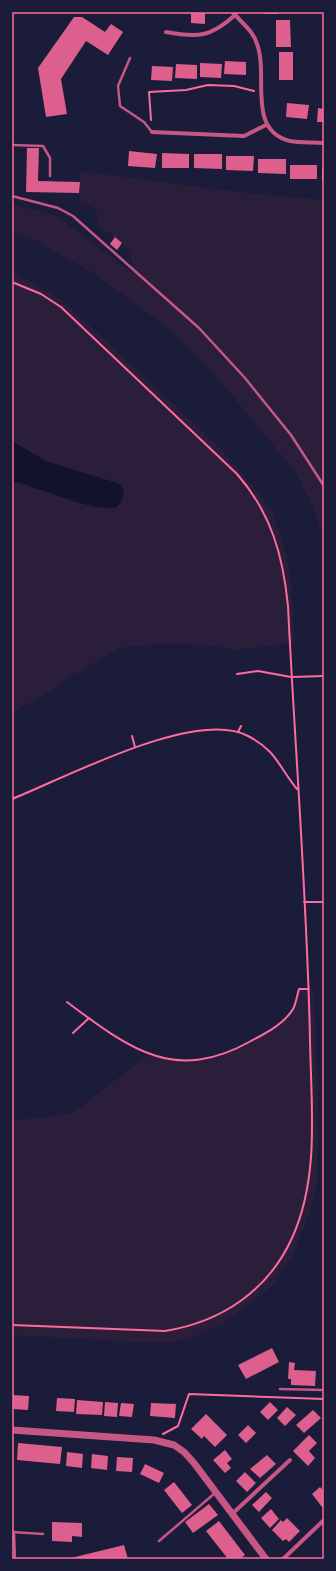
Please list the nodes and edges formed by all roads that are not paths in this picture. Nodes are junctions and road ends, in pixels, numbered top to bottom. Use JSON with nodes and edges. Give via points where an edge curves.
{"nodes":[{"id":1,"x":234,"y":13,"type":"edge"},
{"id":2,"x":166,"y":32,"type":"dead end"},
{"id":3,"x":130,"y":58,"type":"dead end"},
{"id":4,"x":266,"y":125,"type":"junction"},
{"id":5,"x":152,"y":132,"type":"joint"},
{"id":6,"x":324,"y":143,"type":"edge"},
{"id":7,"x":12,"y":145,"type":"edge"},
{"id":8,"x":50,"y":176,"type":"dead end"},
{"id":9,"x":12,"y":196,"type":"edge"},
{"id":10,"x":324,"y":486,"type":"edge"},
{"id":11,"x":280,"y":1389,"type":"dead end"},
{"id":12,"x":324,"y":1390,"type":"edge"},
{"id":13,"x":12,"y":1430,"type":"edge"},
{"id":14,"x":290,"y":1460,"type":"dead end"},
{"id":15,"x":216,"y":1492,"type":"junction"},
{"id":16,"x":232,"y":1514,"type":"junction"},
{"id":17,"x":324,"y":1520,"type":"edge"},
{"id":18,"x":13,"y":1532,"type":"edge"},
{"id":19,"x":43,"y":1534,"type":"dead end"},
{"id":20,"x":159,"y":1541,"type":"dead end"},
{"id":21,"x":15,"y":1559,"type":"edge"},
{"id":22,"x":266,"y":1559,"type":"edge"},
{"id":23,"x":283,"y":1559,"type":"edge"}],
"edges":[{"from":1,"to":2,"type":"street","via":[[223,26],[207,34],[190,37]]},
{"from":1,"to":4,"type":"street","via":[[250,29],[258,44]]},
{"from":3,"to":5,"type":"lane","via":[[118,86],[120,106],[144,122]]},
{"from":4,"to":5,"type":"street","via":[[244,136]]},
{"from":4,"to":6,"type":"street","via":[[290,141]]},
{"from":7,"to":8,"type":"lane","via":[[43,146],[50,158]]},
{"from":9,"to":10,"type":"lane","via":[[58,208],[74,216],[199,328],[245,378],[291,435]]},
{"from":11,"to":12,"type":"lane"},
{"from":13,"to":15,"type":"street","via":[[154,1440],[174,1445],[184,1452]]},
{"from":14,"to":16,"type":"street"},
{"from":15,"to":16,"type":"street"},
{"from":15,"to":20,"type":"lane"},
{"from":16,"to":22,"type":"street"},
{"from":17,"to":23,"type":"street"},
{"from":18,"to":19,"type":"lane"},
{"from":18,"to":21,"type":"lane"}]}
